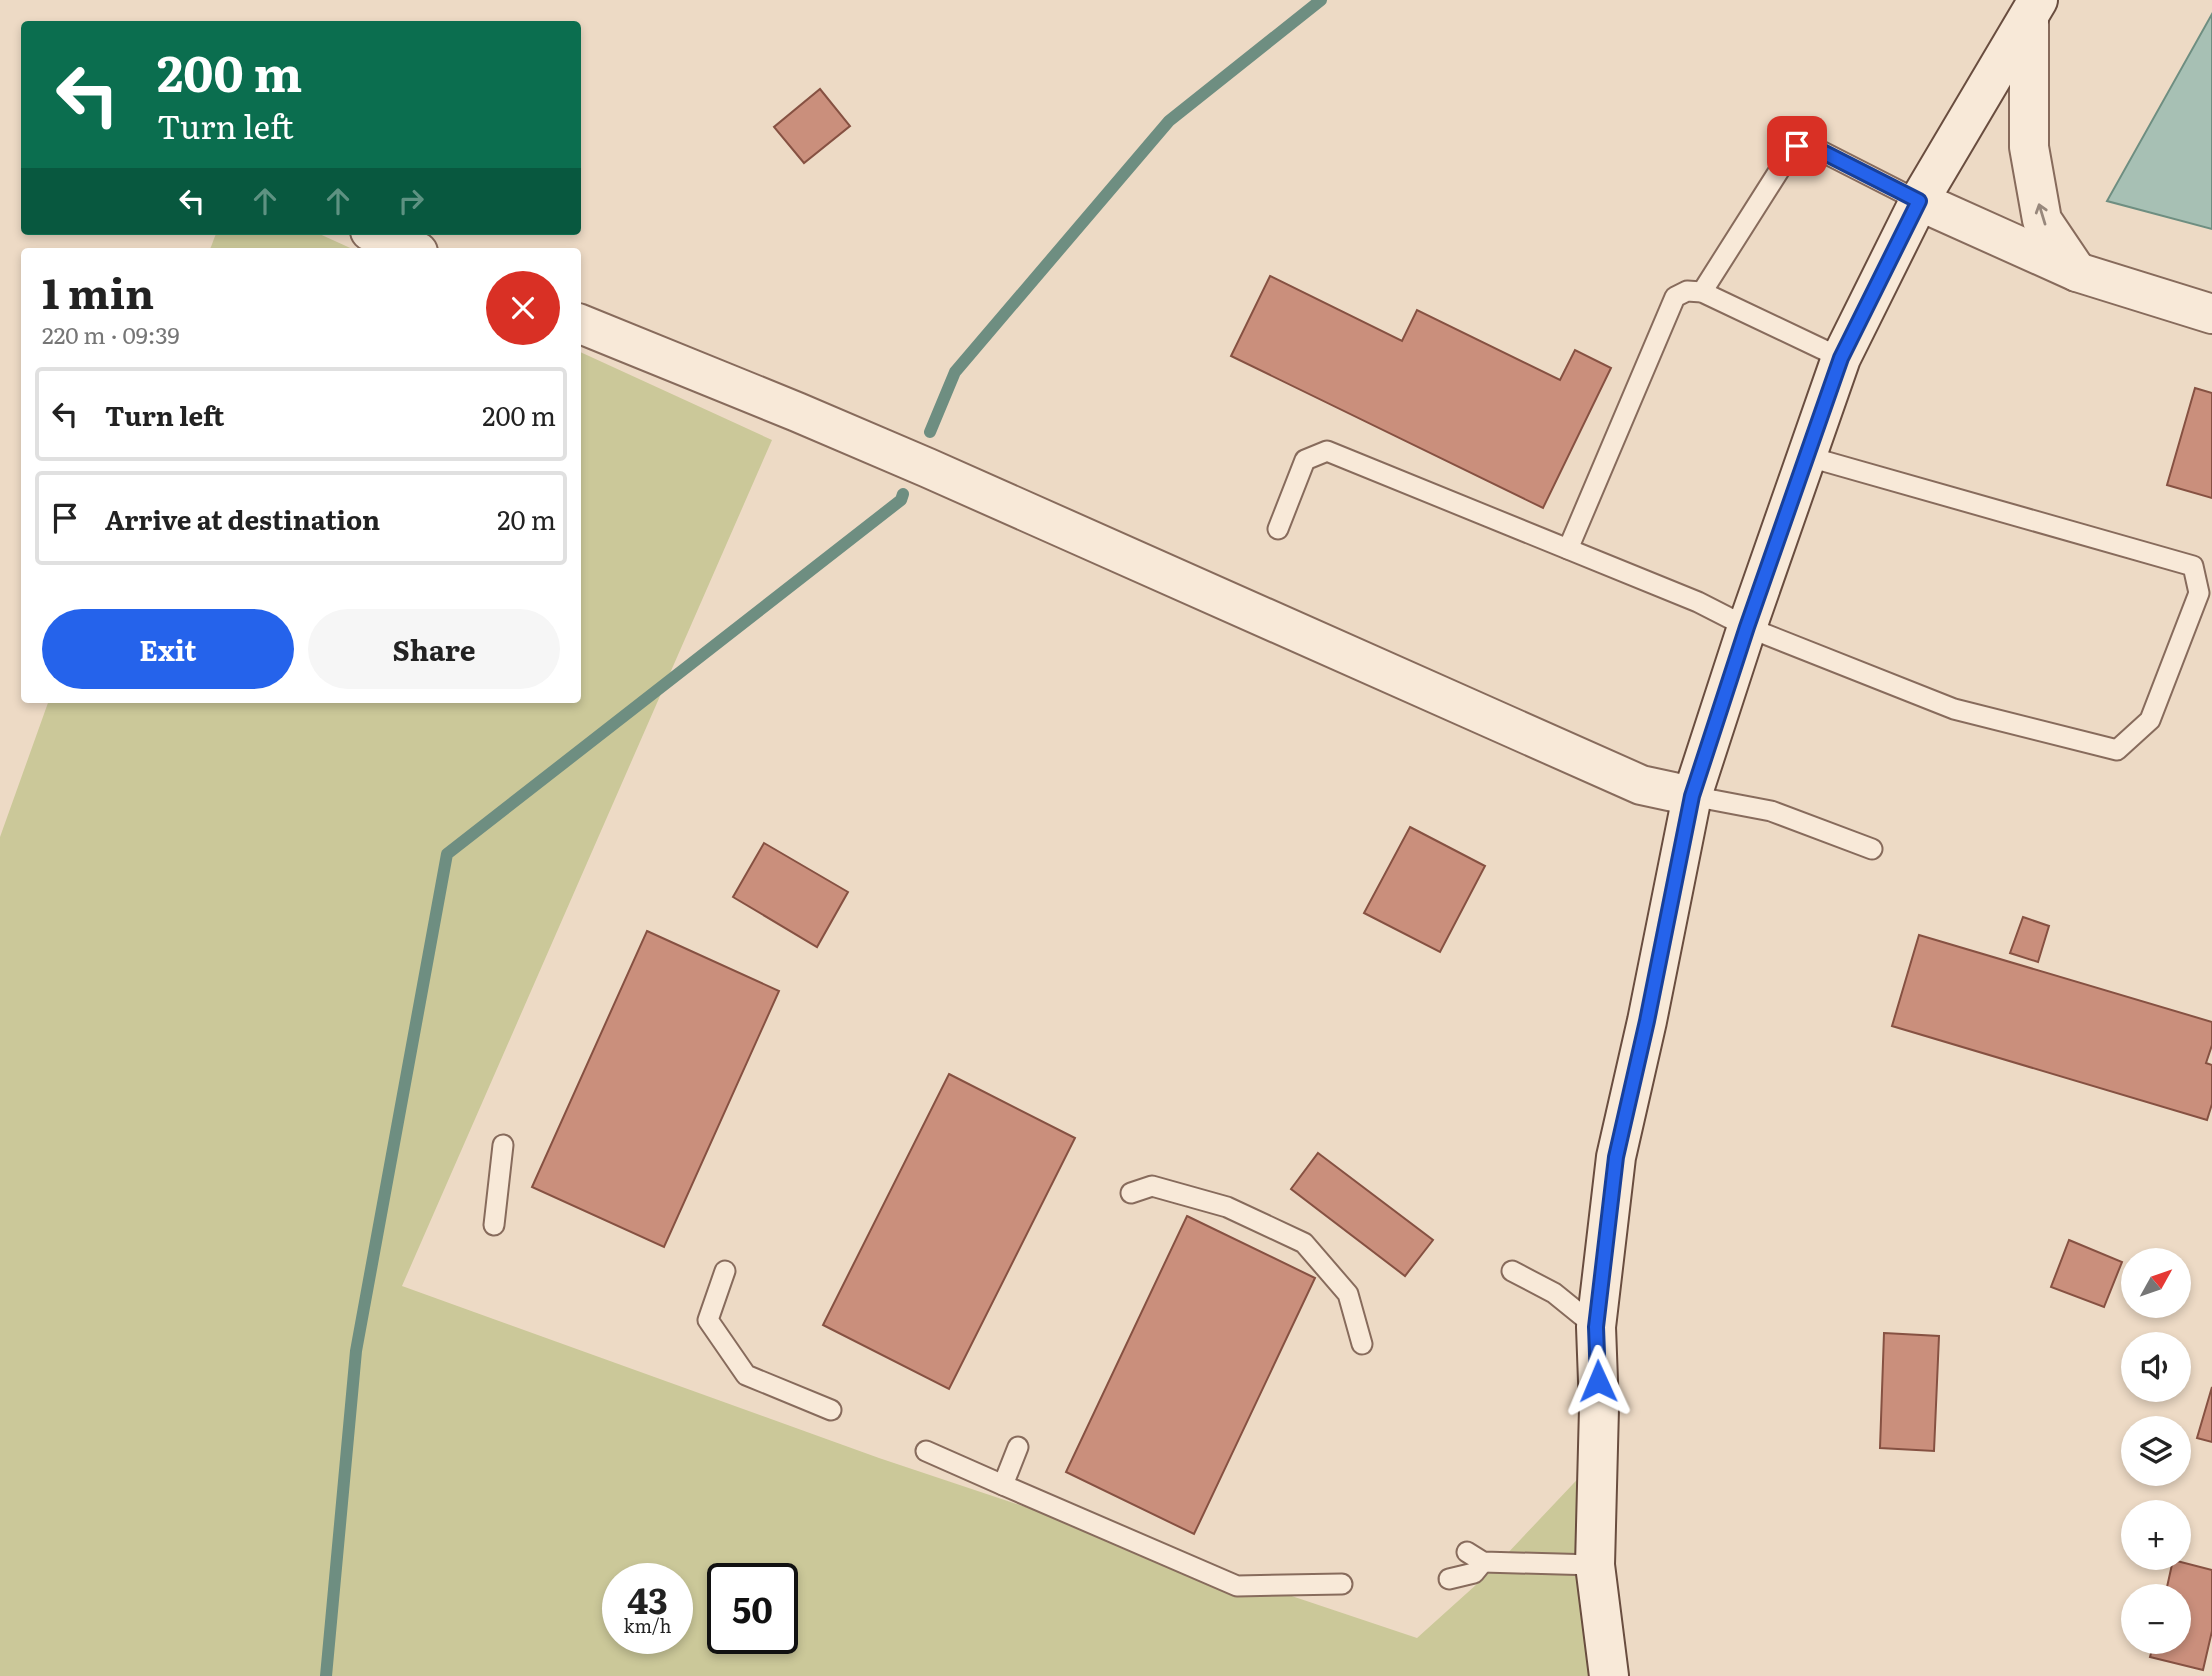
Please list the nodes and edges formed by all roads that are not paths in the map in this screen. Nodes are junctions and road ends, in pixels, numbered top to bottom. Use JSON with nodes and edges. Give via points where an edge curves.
{"nodes":[{"id":1,"x":2033,"y":9,"type":"edge"},
{"id":2,"x":1919,"y":201,"type":"junction"},
{"id":3,"x":379,"y":235,"type":"edge"},
{"id":4,"x":409,"y":248,"type":"edge"},
{"id":5,"x":2077,"y":272,"type":"junction"},
{"id":6,"x":1702,"y":292,"type":"junction"},
{"id":7,"x":2212,"y":314,"type":"edge"},
{"id":8,"x":581,"y":324,"type":"edge"},
{"id":9,"x":1841,"y":358,"type":"junction"},
{"id":10,"x":1806,"y":456,"type":"junction"},
{"id":11,"x":1278,"y":530,"type":"dead end"},
{"id":12,"x":1568,"y":549,"type":"junction"},
{"id":13,"x":2203,"y":567,"type":"edge"},
{"id":14,"x":1747,"y":627,"type":"junction"},
{"id":15,"x":1692,"y":796,"type":"junction"},
{"id":16,"x":1872,"y":849,"type":"dead end"},
{"id":17,"x":503,"y":1145,"type":"dead end"},
{"id":18,"x":1131,"y":1194,"type":"dead end"},
{"id":19,"x":494,"y":1225,"type":"dead end"},
{"id":20,"x":725,"y":1271,"type":"dead end"},
{"id":21,"x":1512,"y":1271,"type":"dead end"},
{"id":22,"x":1596,"y":1327,"type":"junction"},
{"id":23,"x":1362,"y":1344,"type":"dead end"},
{"id":24,"x":831,"y":1410,"type":"dead end"},
{"id":25,"x":1018,"y":1447,"type":"dead end"},
{"id":26,"x":926,"y":1451,"type":"dead end"},
{"id":27,"x":1003,"y":1485,"type":"junction"},
{"id":28,"x":1595,"y":1565,"type":"junction"},
{"id":29,"x":1449,"y":1579,"type":"dead end"},
{"id":30,"x":1342,"y":1584,"type":"dead end"},
{"id":31,"x":1609,"y":1676,"type":"edge"}],
"edges":[{"from":1,"to":2,"type":"street"},
{"from":5,"to":1,"type":"street","one_way":true,"via":[[2042,220],[2031,160]]},
{"from":2,"to":5,"type":"street"},
{"from":2,"to":6,"type":"lane","via":[[1811,146],[1797,146]]},
{"from":2,"to":9,"type":"street"},
{"from":3,"to":4,"type":"street"},
{"from":5,"to":7,"type":"street"},
{"from":6,"to":9,"type":"lane"},
{"from":6,"to":12,"type":"lane","via":[[1686,291],[1675,297]]},
{"from":8,"to":15,"type":"street","via":[[928,468],[1641,785]]},
{"from":9,"to":10,"type":"street"},
{"from":10,"to":13,"type":"lane"},
{"from":10,"to":14,"type":"street"},
{"from":11,"to":12,"type":"lane","via":[[1305,460],[1326,450]]},
{"from":12,"to":14,"type":"lane"},
{"from":13,"to":14,"type":"lane","via":[[2199,593],[2150,720],[2118,750],[1954,709]]},
{"from":14,"to":15,"type":"street"},
{"from":15,"to":16,"type":"lane","via":[[1772,811]]},
{"from":15,"to":22,"type":"street","via":[[1616,1157]]},
{"from":17,"to":19,"type":"lane"},
{"from":18,"to":23,"type":"lane","via":[[1152,1186],[1227,1207],[1304,1243],[1348,1294]]},
{"from":20,"to":24,"type":"lane","via":[[708,1320],[746,1375]]},
{"from":21,"to":22,"type":"lane","via":[[1554,1293]]},
{"from":22,"to":28,"type":"street"},
{"from":25,"to":27,"type":"lane"},
{"from":26,"to":27,"type":"lane"},
{"from":27,"to":30,"type":"lane","via":[[1237,1586]]},
{"from":28,"to":29,"type":"lane","via":[[1475,1557],[1474,1573]]},
{"from":28,"to":31,"type":"street"}]}
